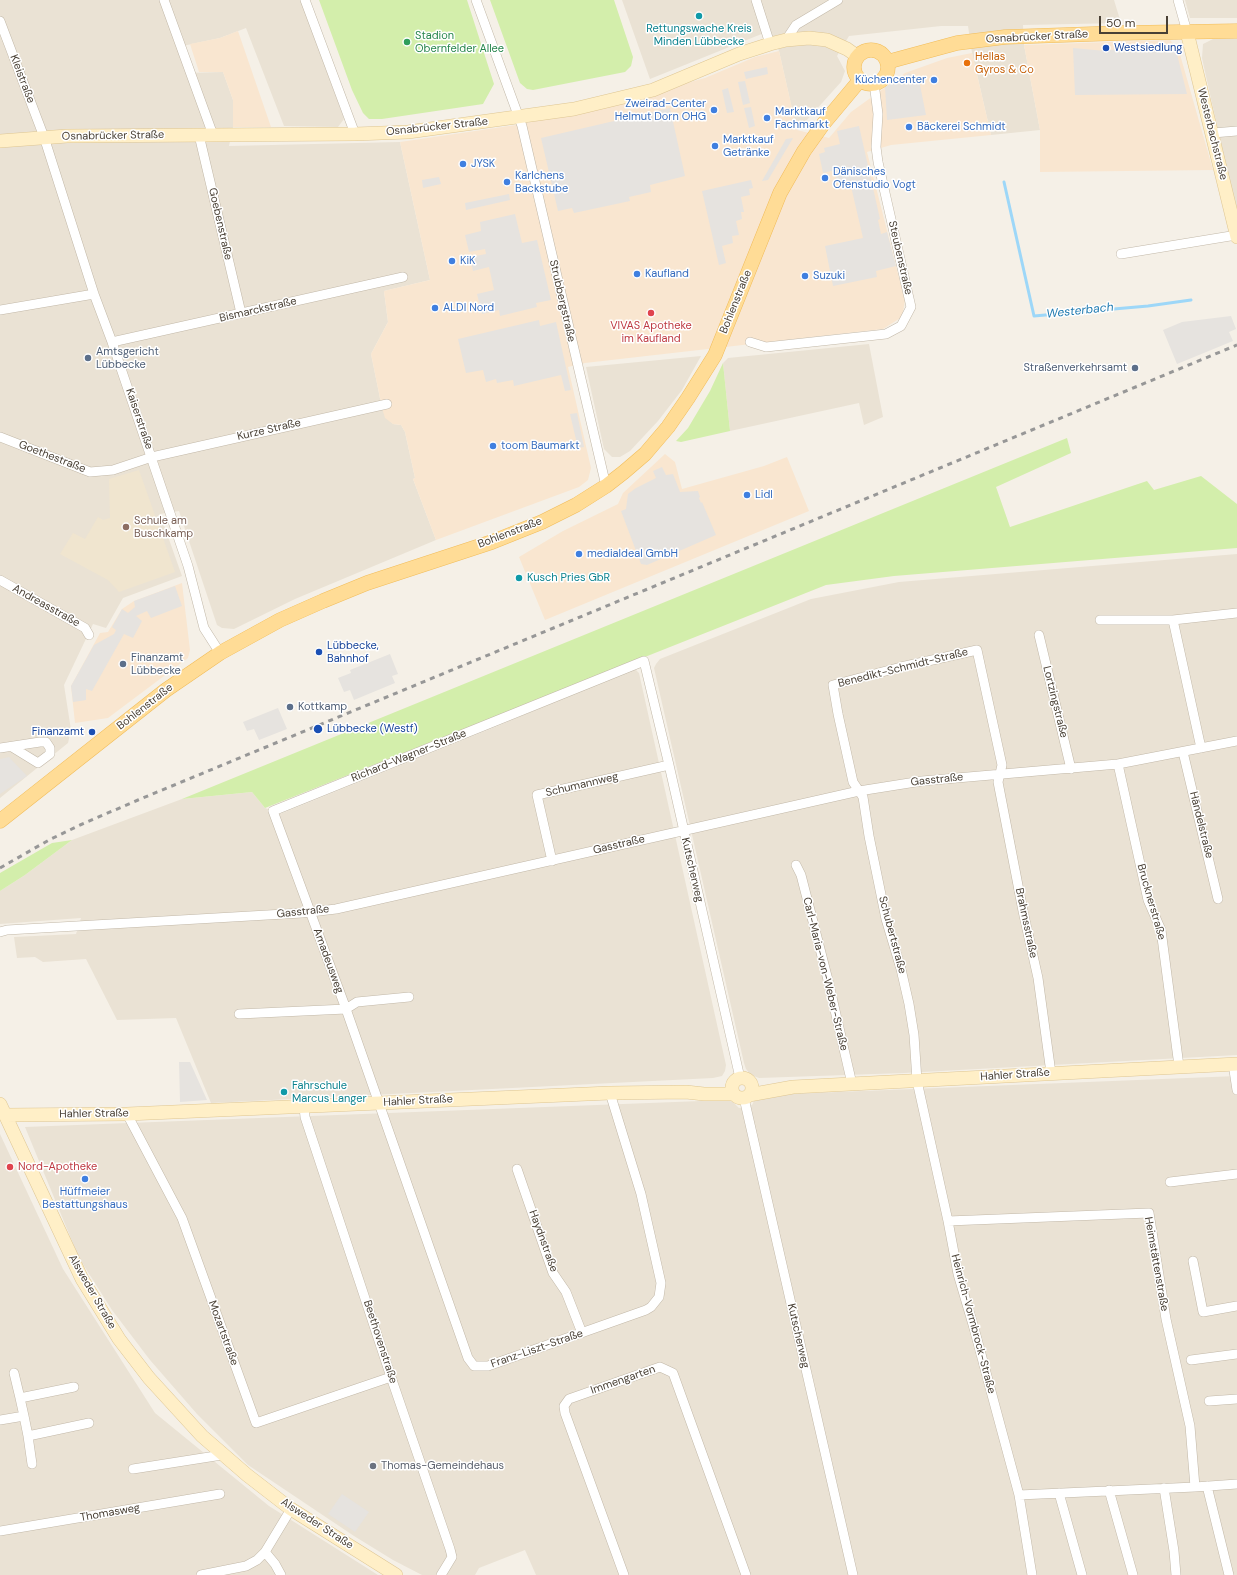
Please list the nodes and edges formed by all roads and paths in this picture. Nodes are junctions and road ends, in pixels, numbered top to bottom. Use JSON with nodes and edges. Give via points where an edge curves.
{"nodes":[{"id":1,"x":164,"y":0,"type":"edge"},
{"id":2,"x":305,"y":0,"type":"edge"},
{"id":3,"x":476,"y":0,"type":"edge"},
{"id":4,"x":756,"y":0,"type":"edge"},
{"id":5,"x":838,"y":0,"type":"edge"},
{"id":6,"x":1178,"y":0,"type":"edge"},
{"id":7,"x":0,"y":21,"type":"edge"},
{"id":8,"x":1187,"y":32,"type":"junction"},
{"id":9,"x":1237,"y":32,"type":"edge"},
{"id":10,"x":786,"y":40,"type":"junction"},
{"id":11,"x":770,"y":44,"type":"junction"},
{"id":12,"x":857,"y":56,"type":"junction"},
{"id":13,"x":887,"y":62,"type":"junction"},
{"id":14,"x":860,"y":80,"type":"junction"},
{"id":15,"x":874,"y":83,"type":"junction"},
{"id":16,"x":519,"y":117,"type":"junction"},
{"id":17,"x":1237,"y":131,"type":"edge"},
{"id":18,"x":1213,"y":133,"type":"junction"},
{"id":19,"x":355,"y":134,"type":"junction"},
{"id":20,"x":200,"y":135,"type":"junction"},
{"id":21,"x":213,"y":135,"type":"junction"},
{"id":22,"x":44,"y":138,"type":"junction"},
{"id":23,"x":0,"y":142,"type":"edge"},
{"id":24,"x":1237,"y":236,"type":"edge"},
{"id":25,"x":1121,"y":254,"type":"dead end"},
{"id":26,"x":403,"y":277,"type":"dead end"},
{"id":27,"x":94,"y":294,"type":"junction"},
{"id":28,"x":0,"y":310,"type":"edge"},
{"id":29,"x":241,"y":313,"type":"junction"},
{"id":30,"x":112,"y":342,"type":"junction"},
{"id":31,"x":750,"y":342,"type":"dead end"},
{"id":32,"x":386,"y":404,"type":"dead end"},
{"id":33,"x":0,"y":437,"type":"edge"},
{"id":34,"x":152,"y":457,"type":"junction"},
{"id":35,"x":606,"y":486,"type":"junction"},
{"id":36,"x":0,"y":580,"type":"edge"},
{"id":37,"x":1237,"y":614,"type":"edge"},
{"id":38,"x":1100,"y":620,"type":"dead end"},
{"id":39,"x":1173,"y":620,"type":"junction"},
{"id":40,"x":89,"y":635,"type":"dead end"},
{"id":41,"x":1039,"y":635,"type":"dead end"},
{"id":42,"x":220,"y":653,"type":"junction"},
{"id":43,"x":644,"y":661,"type":"joint"},
{"id":44,"x":1237,"y":741,"type":"edge"},
{"id":45,"x":12,"y":747,"type":"dead end"},
{"id":46,"x":0,"y":748,"type":"edge"},
{"id":47,"x":1201,"y":748,"type":"junction"},
{"id":48,"x":1183,"y":752,"type":"junction"},
{"id":49,"x":1118,"y":764,"type":"junction"},
{"id":50,"x":670,"y":765,"type":"junction"},
{"id":51,"x":1072,"y":769,"type":"junction"},
{"id":52,"x":999,"y":775,"type":"junction"},
{"id":53,"x":859,"y":791,"type":"junction"},
{"id":54,"x":0,"y":821,"type":"edge"},
{"id":55,"x":683,"y":830,"type":"junction"},
{"id":56,"x":552,"y":861,"type":"junction"},
{"id":57,"x":796,"y":865,"type":"dead end"},
{"id":58,"x":1218,"y":899,"type":"dead end"},
{"id":59,"x":310,"y":912,"type":"junction"},
{"id":60,"x":0,"y":932,"type":"edge"},
{"id":61,"x":409,"y":996,"type":"dead end"},
{"id":62,"x":346,"y":1009,"type":"junction"},
{"id":63,"x":239,"y":1014,"type":"dead end"},
{"id":64,"x":1235,"y":1064,"type":"edge"},
{"id":65,"x":1179,"y":1066,"type":"junction"},
{"id":66,"x":1051,"y":1072,"type":"junction"},
{"id":67,"x":917,"y":1081,"type":"junction"},
{"id":68,"x":852,"y":1084,"type":"junction"},
{"id":69,"x":742,"y":1089,"type":"junction"},
{"id":70,"x":1237,"y":1090,"type":"edge"},
{"id":71,"x":610,"y":1093,"type":"junction"},
{"id":72,"x":378,"y":1103,"type":"junction"},
{"id":73,"x":304,"y":1107,"type":"junction"},
{"id":74,"x":2,"y":1112,"type":"edge"},
{"id":75,"x":127,"y":1114,"type":"junction"},
{"id":76,"x":517,"y":1169,"type":"dead end"},
{"id":77,"x":1237,"y":1174,"type":"edge"},
{"id":78,"x":1170,"y":1182,"type":"dead end"},
{"id":79,"x":948,"y":1221,"type":"junction"},
{"id":80,"x":1193,"y":1261,"type":"dead end"},
{"id":81,"x":1237,"y":1306,"type":"edge"},
{"id":82,"x":582,"y":1333,"type":"junction"},
{"id":83,"x":1237,"y":1354,"type":"edge"},
{"id":84,"x":1191,"y":1360,"type":"dead end"},
{"id":85,"x":14,"y":1373,"type":"dead end"},
{"id":86,"x":391,"y":1377,"type":"junction"},
{"id":87,"x":74,"y":1387,"type":"dead end"},
{"id":88,"x":20,"y":1398,"type":"junction"},
{"id":89,"x":1237,"y":1399,"type":"edge"},
{"id":90,"x":1209,"y":1401,"type":"dead end"},
{"id":91,"x":24,"y":1416,"type":"junction"},
{"id":92,"x":0,"y":1420,"type":"edge"},
{"id":93,"x":89,"y":1423,"type":"dead end"},
{"id":94,"x":28,"y":1436,"type":"junction"},
{"id":95,"x":222,"y":1454,"type":"junction"},
{"id":96,"x":32,"y":1464,"type":"dead end"},
{"id":97,"x":133,"y":1469,"type":"dead end"},
{"id":98,"x":1237,"y":1484,"type":"edge"},
{"id":99,"x":1207,"y":1486,"type":"junction"},
{"id":100,"x":1195,"y":1487,"type":"junction"},
{"id":101,"x":1164,"y":1488,"type":"junction"},
{"id":102,"x":1109,"y":1490,"type":"junction"},
{"id":103,"x":1059,"y":1493,"type":"junction"},
{"id":104,"x":220,"y":1494,"type":"dead end"},
{"id":105,"x":1019,"y":1495,"type":"junction"},
{"id":106,"x":292,"y":1509,"type":"junction"},
{"id":107,"x":0,"y":1531,"type":"edge"},
{"id":108,"x":264,"y":1552,"type":"junction"},
{"id":109,"x":202,"y":1575,"type":"edge"},
{"id":110,"x":281,"y":1575,"type":"edge"},
{"id":111,"x":396,"y":1575,"type":"edge"},
{"id":112,"x":441,"y":1575,"type":"edge"},
{"id":113,"x":624,"y":1575,"type":"edge"},
{"id":114,"x":746,"y":1575,"type":"edge"},
{"id":115,"x":853,"y":1575,"type":"edge"},
{"id":116,"x":1032,"y":1575,"type":"edge"},
{"id":117,"x":1082,"y":1575,"type":"edge"},
{"id":118,"x":1133,"y":1575,"type":"edge"},
{"id":119,"x":1176,"y":1575,"type":"edge"},
{"id":120,"x":1229,"y":1575,"type":"edge"}],
"edges":[{"from":1,"to":21,"type":"street"},
{"from":2,"to":19,"type":"street"},
{"from":3,"to":16,"type":"street","name":"Strubbergstraße"},
{"from":4,"to":11,"type":"street"},
{"from":5,"to":10,"type":"street","via":[[796,25]]},
{"from":6,"to":8,"type":"street"},
{"from":7,"to":22,"type":"street","name":"Kleistraße"},
{"from":8,"to":9,"type":"main road","name":"Osnabrücker Straße"},
{"from":8,"to":13,"type":"main road","name":"Osnabrücker Straße","via":[[1075,34],[978,40],[957,43]]},
{"from":8,"to":18,"type":"street","name":"Westerbachstraße"},
{"from":10,"to":11,"type":"street","name":"Osnabrücker Straße"},
{"from":10,"to":12,"type":"street","name":"Osnabrücker Straße","via":[[827,40]]},
{"from":11,"to":16,"type":"street","name":"Osnabrücker Straße","via":[[739,54],[653,90],[574,109]]},
{"from":12,"to":13,"type":"main road","via":[[866,50],[876,50]]},
{"from":12,"to":14,"type":"main road","via":[[854,71]]},
{"from":13,"to":15,"type":"main road","via":[[885,76]]},
{"from":14,"to":15,"type":"main road","via":[[864,83]]},
{"from":14,"to":35,"type":"main road","name":"Bohlenstraße","via":[[824,123],[780,193],[715,355],[668,427],[645,454]]},
{"from":15,"to":31,"type":"street","name":"Steubenstraße","via":[[878,114],[878,162],[911,307],[901,326],[886,334],[766,347]]},
{"from":16,"to":19,"type":"street","name":"Osnabrücker Straße","via":[[408,132]]},
{"from":16,"to":35,"type":"street","name":"Strubbergstraße"},
{"from":17,"to":18,"type":"street"},
{"from":18,"to":24,"type":"street","name":"Westerbachstraße"},
{"from":19,"to":21,"type":"street","name":"Osnabrücker Straße"},
{"from":20,"to":21,"type":"street","name":"Osnabrücker Straße"},
{"from":20,"to":22,"type":"street","name":"Osnabrücker Straße"},
{"from":20,"to":29,"type":"street","name":"Goebenstraße"},
{"from":22,"to":23,"type":"street","name":"Osnabrücker Straße"},
{"from":22,"to":27,"type":"street","name":"Kaiserstraße"},
{"from":24,"to":25,"type":"street","name":"Westerbachstraße"},
{"from":26,"to":29,"type":"street","name":"Bismarckstraße"},
{"from":27,"to":28,"type":"street"},
{"from":27,"to":30,"type":"street","name":"Kaiserstraße"},
{"from":29,"to":30,"type":"street","name":"Bismarckstraße"},
{"from":30,"to":34,"type":"street","name":"Kaiserstraße"},
{"from":32,"to":34,"type":"street","name":"Kurze Straße"},
{"from":33,"to":34,"type":"street","name":"Goethestraße","via":[[90,472],[113,470]]},
{"from":34,"to":42,"type":"street","name":"Kaiserstraße","via":[[188,566],[204,628]]},
{"from":35,"to":42,"type":"main road","name":"Bohlenstraße","via":[[542,522],[492,542],[323,600]]},
{"from":36,"to":40,"type":"street","name":"Andreasstraße","via":[[85,628]]},
{"from":37,"to":39,"type":"street"},
{"from":38,"to":39,"type":"street"},
{"from":39,"to":47,"type":"street"},
{"from":41,"to":51,"type":"street","name":"Lortzingstraße"},
{"from":42,"to":54,"type":"main road","name":"Bohlenstraße","via":[[166,690]]},
{"from":43,"to":50,"type":"street","name":"Kutscherweg"},
{"from":43,"to":59,"type":"street","name":"Richard-Wagner-Straße","via":[[273,811]]},
{"from":44,"to":47,"type":"street","name":"Gasstraße"},
{"from":45,"to":46,"type":"street"},
{"from":47,"to":48,"type":"street","name":"Gasstraße"},
{"from":48,"to":49,"type":"street","name":"Gasstraße"},
{"from":48,"to":58,"type":"street","name":"Händelstraße"},
{"from":49,"to":51,"type":"street","name":"Gasstraße"},
{"from":49,"to":65,"type":"street","name":"Brucknerstraße","via":[[1148,900],[1161,930]]},
{"from":50,"to":55,"type":"street","name":"Kutscherweg"},
{"from":50,"to":56,"type":"street","name":"Schumannweg","via":[[537,795]]},
{"from":51,"to":52,"type":"street","name":"Gasstraße"},
{"from":52,"to":53,"type":"street","name":"Gasstraße","via":[[922,781]]},
{"from":52,"to":53,"type":"street","name":"Benedikt-Schmidt-Straße","via":[[1002,765],[977,650],[833,684],[853,782]]},
{"from":52,"to":66,"type":"street","name":"Brahmsstraße","via":[[998,782],[1038,978]]},
{"from":53,"to":55,"type":"street","name":"Gasstraße"},
{"from":53,"to":67,"type":"street","name":"Schubertstraße","via":[[863,797],[886,919],[909,1004]]},
{"from":55,"to":56,"type":"street","name":"Gasstraße"},
{"from":55,"to":69,"type":"street","name":"Kutscherweg"},
{"from":56,"to":59,"type":"street","name":"Gasstraße","via":[[368,902]]},
{"from":57,"to":68,"type":"street","name":"Carl-Maria-von-Weber-Straße","via":[[801,875]]},
{"from":59,"to":60,"type":"street","name":"Gasstraße"},
{"from":59,"to":62,"type":"street","name":"Amadeusweg"},
{"from":61,"to":62,"type":"street","name":"Amadeusweg","via":[[356,1002]]},
{"from":62,"to":63,"type":"street"},
{"from":62,"to":72,"type":"street","name":"Amadeusweg"},
{"from":64,"to":65,"type":"street","name":"Hahler Straße"},
{"from":64,"to":70,"type":"street"},
{"from":65,"to":66,"type":"street","name":"Hahler Straße"},
{"from":66,"to":67,"type":"street","name":"Hahler Straße"},
{"from":67,"to":68,"type":"street","name":"Hahler Straße"},
{"from":67,"to":79,"type":"street","name":"Heinrich-Vormbrock-Straße"},
{"from":68,"to":69,"type":"street","name":"Hahler Straße"},
{"from":69,"to":71,"type":"street","name":"Hahler Straße","via":[[704,1094]]},
{"from":69,"to":115,"type":"street","name":"Kutscherweg"},
{"from":71,"to":72,"type":"street","name":"Hahler Straße"},
{"from":71,"to":82,"type":"street","name":"Franz-Liszt-Straße","via":[[640,1194],[661,1291],[656,1302],[646,1310]]},
{"from":72,"to":73,"type":"street","name":"Hahler Straße"},
{"from":72,"to":82,"type":"street","name":"Franz-Liszt-Straße","via":[[468,1358],[474,1366],[488,1366]]},
{"from":73,"to":75,"type":"street","name":"Hahler Straße"},
{"from":73,"to":86,"type":"street","name":"Beethovenstraße","via":[[305,1117]]},
{"from":74,"to":75,"type":"street","name":"Hahler Straße"},
{"from":74,"to":95,"type":"street","name":"Alsweder Straße","via":[[71,1258],[100,1310],[149,1378]]},
{"from":75,"to":86,"type":"street","name":"Mozartstraße","via":[[182,1218],[256,1423]]},
{"from":76,"to":82,"type":"street","name":"Haydnstraße","via":[[553,1272],[566,1292]]},
{"from":77,"to":78,"type":"street"},
{"from":79,"to":100,"type":"street","name":"Heimstättenstraße","via":[[1149,1213],[1166,1319],[1190,1426]]},
{"from":79,"to":105,"type":"street","name":"Heinrich-Vormbrock-Straße","via":[[958,1274]]},
{"from":80,"to":81,"type":"street","via":[[1203,1312]]},
{"from":83,"to":84,"type":"street"},
{"from":85,"to":88,"type":"street"},
{"from":86,"to":112,"type":"street","name":"Beethovenstraße","via":[[450,1549],[452,1557]]},
{"from":87,"to":88,"type":"street"},
{"from":88,"to":91,"type":"street"},
{"from":89,"to":90,"type":"street"},
{"from":91,"to":92,"type":"street"},
{"from":91,"to":94,"type":"street"},
{"from":93,"to":94,"type":"street"},
{"from":94,"to":96,"type":"street"},
{"from":95,"to":97,"type":"street"},
{"from":95,"to":106,"type":"street","name":"Alsweder Straße"},
{"from":98,"to":99,"type":"street"},
{"from":99,"to":100,"type":"street"},
{"from":99,"to":120,"type":"street"},
{"from":100,"to":101,"type":"street"},
{"from":101,"to":102,"type":"street"},
{"from":101,"to":119,"type":"street"},
{"from":102,"to":103,"type":"street"},
{"from":102,"to":118,"type":"street"},
{"from":103,"to":105,"type":"street"},
{"from":103,"to":117,"type":"street"},
{"from":104,"to":107,"type":"street","name":"Thomasweg"},
{"from":105,"to":116,"type":"street","name":"Heinrich-Vormbrock-Straße"},
{"from":106,"to":108,"type":"street"},
{"from":106,"to":111,"type":"street","name":"Alsweder Straße"},
{"from":108,"to":109,"type":"street","via":[[257,1560],[246,1566]]},
{"from":108,"to":110,"type":"street"},
{"from":113,"to":114,"type":"street","name":"Immengarten","via":[[564,1406],[569,1399],[660,1367],[673,1373]]}]}
